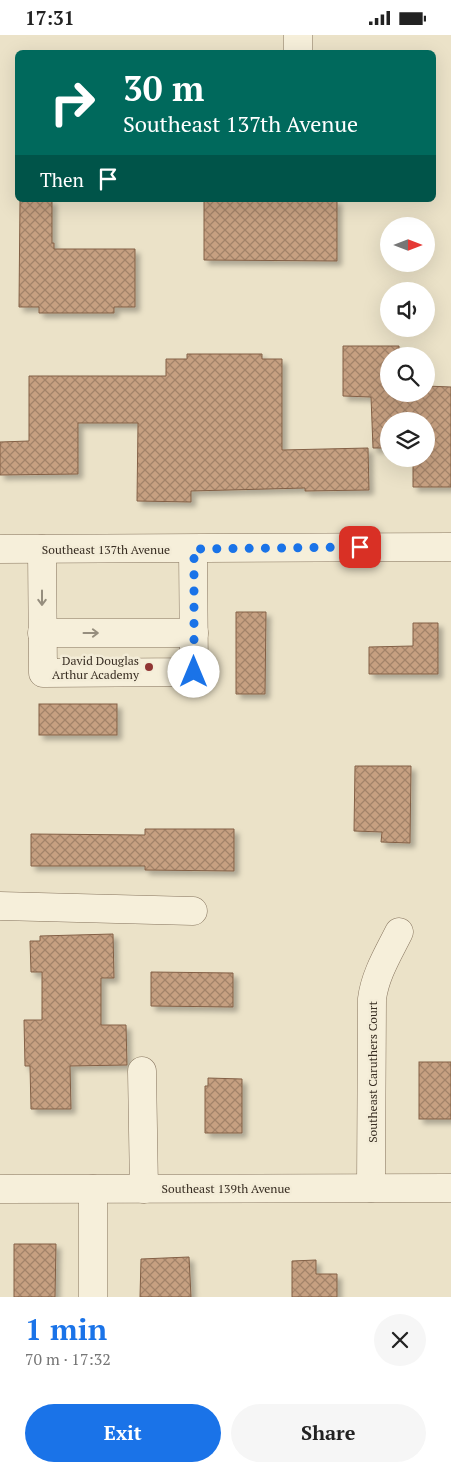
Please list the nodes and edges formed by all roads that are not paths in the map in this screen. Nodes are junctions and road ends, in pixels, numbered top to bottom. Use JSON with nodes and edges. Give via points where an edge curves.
{"nodes":[{"id":1,"x":298,"y":35,"type":"edge"},
{"id":2,"x":298,"y":50,"type":"edge"},
{"id":3,"x":451,"y":547,"type":"edge"},
{"id":4,"x":0,"y":549,"type":"edge"},
{"id":5,"x":42,"y":549,"type":"junction"},
{"id":6,"x":194,"y":549,"type":"junction"},
{"id":7,"x":42,"y":633,"type":"junction"},
{"id":8,"x":194,"y":633,"type":"junction"},
{"id":9,"x":0,"y":905,"type":"edge"},
{"id":10,"x":194,"y":911,"type":"dead end"},
{"id":11,"x":399,"y":932,"type":"dead end"},
{"id":12,"x":142,"y":1071,"type":"dead end"},
{"id":13,"x":371,"y":1188,"type":"junction"},
{"id":14,"x":451,"y":1188,"type":"edge"},
{"id":15,"x":0,"y":1189,"type":"edge"},
{"id":16,"x":93,"y":1189,"type":"junction"},
{"id":17,"x":144,"y":1189,"type":"junction"},
{"id":18,"x":92,"y":1297,"type":"edge"}],
"edges":[{"from":1,"to":2,"type":"street"},
{"from":3,"to":6,"type":"street","name":"Southeast 137th Avenue"},
{"from":4,"to":5,"type":"street","name":"Southeast 137th Avenue"},
{"from":5,"to":6,"type":"street","name":"Southeast 137th Avenue"},
{"from":5,"to":7,"type":"street","one_way":true},
{"from":6,"to":8,"type":"street"},
{"from":7,"to":8,"type":"street","one_way":true},
{"from":7,"to":8,"type":"street","via":[[43,673],[194,672]]},
{"from":9,"to":10,"type":"street"},
{"from":11,"to":13,"type":"street","name":"Southeast Caruthers Court","via":[[378,974],[372,999]]},
{"from":12,"to":17,"type":"street"},
{"from":13,"to":14,"type":"street","name":"Southeast 139th Avenue"},
{"from":13,"to":17,"type":"street","name":"Southeast 139th Avenue"},
{"from":15,"to":16,"type":"street","name":"Southeast 139th Avenue"},
{"from":16,"to":17,"type":"street","name":"Southeast 139th Avenue"},
{"from":16,"to":18,"type":"street"}]}
